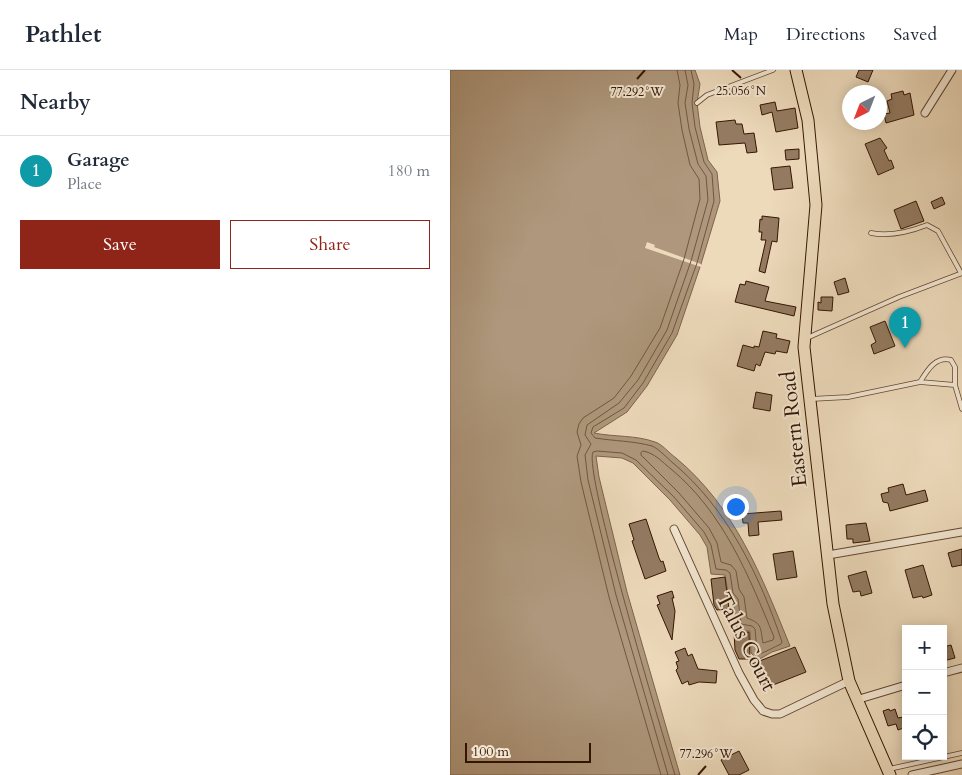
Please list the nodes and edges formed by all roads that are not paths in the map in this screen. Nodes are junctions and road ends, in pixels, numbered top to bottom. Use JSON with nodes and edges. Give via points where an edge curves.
{"nodes":[{"id":1,"x":773,"y":70,"type":"edge"},
{"id":2,"x":796,"y":70,"type":"edge"},
{"id":3,"x":952,"y":70,"type":"edge"},
{"id":4,"x":697,"y":103,"type":"dead end"},
{"id":5,"x":925,"y":113,"type":"dead end"},
{"id":6,"x":871,"y":234,"type":"dead end"},
{"id":7,"x":961,"y":273,"type":"edge"},
{"id":8,"x":805,"y":339,"type":"junction"},
{"id":9,"x":920,"y":382,"type":"junction"},
{"id":10,"x":955,"y":385,"type":"junction"},
{"id":11,"x":810,"y":399,"type":"junction"},
{"id":12,"x":962,"y":409,"type":"edge"},
{"id":13,"x":674,"y":529,"type":"dead end"},
{"id":14,"x":962,"y":532,"type":"edge"},
{"id":15,"x":828,"y":555,"type":"junction"},
{"id":16,"x":962,"y":668,"type":"edge"},
{"id":17,"x":947,"y":672,"type":"edge"},
{"id":18,"x":849,"y":681,"type":"junction"},
{"id":19,"x":902,"y":686,"type":"edge"},
{"id":20,"x":856,"y":700,"type":"junction"},
{"id":21,"x":962,"y":753,"type":"edge"},
{"id":22,"x":962,"y":764,"type":"edge"},
{"id":23,"x":888,"y":772,"type":"edge"},
{"id":24,"x":912,"y":775,"type":"edge"}],
"edges":[{"from":1,"to":4,"type":"lane","via":[[707,95]]},
{"from":2,"to":8,"type":"highway","name":"Eastern Road","via":[[808,120],[816,205]]},
{"from":3,"to":5,"type":"street"},
{"from":6,"to":7,"type":"lane","via":[[884,236],[926,225],[938,231]]},
{"from":7,"to":8,"type":"lane"},
{"from":8,"to":11,"type":"highway","name":"Eastern Road"},
{"from":9,"to":10,"type":"lane"},
{"from":9,"to":10,"type":"lane","via":[[935,362],[947,359],[955,367]]},
{"from":9,"to":11,"type":"lane","via":[[848,397]]},
{"from":10,"to":12,"type":"lane"},
{"from":11,"to":15,"type":"highway","name":"Eastern Road"},
{"from":13,"to":18,"type":"street","name":"Talus Court","via":[[728,651],[754,700],[763,710],[780,714]]},
{"from":14,"to":15,"type":"street"},
{"from":15,"to":18,"type":"highway","name":"Eastern Road","via":[[833,604]]},
{"from":16,"to":17,"type":"street"},
{"from":18,"to":20,"type":"highway","name":"Eastern Road"},
{"from":19,"to":20,"type":"street"},
{"from":20,"to":23,"type":"highway","name":"Eastern Road"},
{"from":21,"to":23,"type":"lane"},
{"from":22,"to":24,"type":"street"}]}
